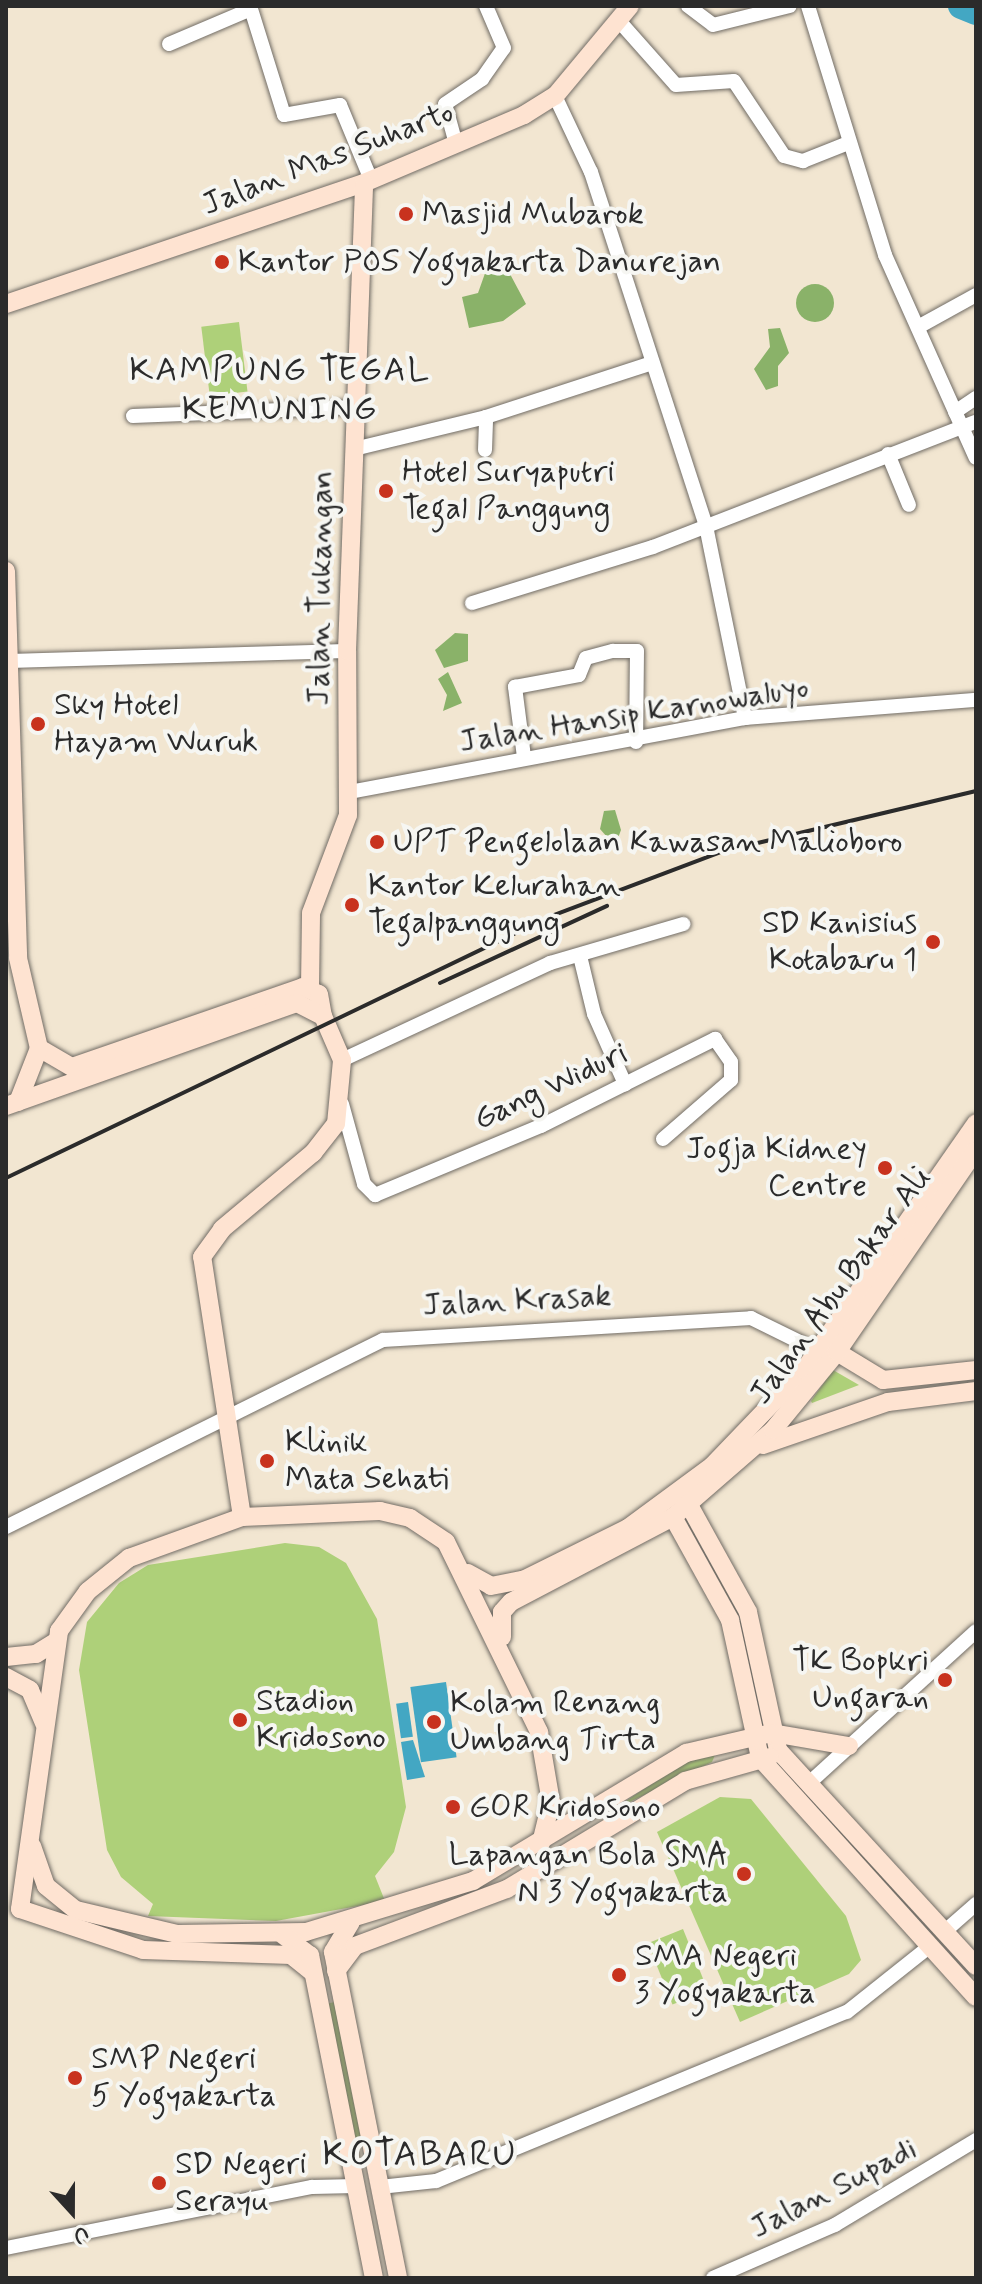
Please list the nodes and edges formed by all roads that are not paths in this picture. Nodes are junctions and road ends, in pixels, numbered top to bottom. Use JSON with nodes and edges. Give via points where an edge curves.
{"nodes":[{"id":1,"x":486,"y":6,"type":"edge"},
{"id":2,"x":688,"y":6,"type":"edge"},
{"id":3,"x":790,"y":6,"type":"edge"},
{"id":4,"x":808,"y":6,"type":"edge"},
{"id":5,"x":250,"y":8,"type":"edge"},
{"id":6,"x":625,"y":14,"type":"edge"},
{"id":7,"x":169,"y":44,"type":"dead end"},
{"id":8,"x":555,"y":96,"type":"junction"},
{"id":9,"x":456,"y":144,"type":"junction"},
{"id":10,"x":846,"y":144,"type":"junction"},
{"id":11,"x":368,"y":182,"type":"junction"},
{"id":12,"x":976,"y":295,"type":"edge"},
{"id":13,"x":6,"y":304,"type":"edge"},
{"id":14,"x":918,"y":327,"type":"junction"},
{"id":15,"x":652,"y":363,"type":"junction"},
{"id":16,"x":976,"y":398,"type":"edge"},
{"id":17,"x":356,"y":407,"type":"junction"},
{"id":18,"x":955,"y":412,"type":"junction"},
{"id":19,"x":133,"y":416,"type":"dead end"},
{"id":20,"x":486,"y":417,"type":"junction"},
{"id":21,"x":969,"y":425,"type":"edge"},
{"id":22,"x":354,"y":449,"type":"junction"},
{"id":23,"x":485,"y":450,"type":"dead end"},
{"id":24,"x":888,"y":454,"type":"junction"},
{"id":25,"x":976,"y":458,"type":"edge"},
{"id":26,"x":909,"y":505,"type":"dead end"},
{"id":27,"x":706,"y":526,"type":"junction"},
{"id":28,"x":6,"y":571,"type":"edge"},
{"id":29,"x":472,"y":603,"type":"dead end"},
{"id":30,"x":347,"y":651,"type":"junction"},
{"id":31,"x":8,"y":661,"type":"junction"},
{"id":32,"x":976,"y":700,"type":"edge"},
{"id":33,"x":7,"y":706,"type":"edge"},
{"id":34,"x":745,"y":718,"type":"junction"},
{"id":35,"x":636,"y":742,"type":"junction"},
{"id":36,"x":524,"y":757,"type":"junction"},
{"id":37,"x":349,"y":792,"type":"junction"},
{"id":38,"x":9,"y":846,"type":"edge"},
{"id":39,"x":683,"y":924,"type":"dead end"},
{"id":40,"x":580,"y":956,"type":"junction"},
{"id":41,"x":310,"y":987,"type":"junction"},
{"id":42,"x":323,"y":1016,"type":"junction"},
{"id":43,"x":39,"y":1048,"type":"junction"},
{"id":44,"x":342,"y":1060,"type":"junction"},
{"id":45,"x":80,"y":1072,"type":"junction"},
{"id":46,"x":625,"y":1084,"type":"junction"},
{"id":47,"x":12,"y":1104,"type":"edge"},
{"id":48,"x":342,"y":1104,"type":"junction"},
{"id":49,"x":976,"y":1123,"type":"edge"},
{"id":50,"x":663,"y":1139,"type":"dead end"},
{"id":51,"x":976,"y":1150,"type":"edge"},
{"id":52,"x":828,"y":1352,"type":"junction"},
{"id":53,"x":976,"y":1370,"type":"edge"},
{"id":54,"x":976,"y":1391,"type":"edge"},
{"id":55,"x":229,"y":1416,"type":"junction"},
{"id":56,"x":753,"y":1450,"type":"junction"},
{"id":57,"x":689,"y":1505,"type":"junction"},
{"id":58,"x":242,"y":1517,"type":"junction"},
{"id":59,"x":673,"y":1517,"type":"junction"},
{"id":60,"x":6,"y":1527,"type":"edge"},
{"id":61,"x":463,"y":1568,"type":"junction"},
{"id":62,"x":748,"y":1612,"type":"junction"},
{"id":63,"x":730,"y":1620,"type":"junction"},
{"id":64,"x":976,"y":1631,"type":"edge"},
{"id":65,"x":55,"y":1642,"type":"junction"},
{"id":66,"x":505,"y":1652,"type":"junction"},
{"id":67,"x":6,"y":1657,"type":"edge"},
{"id":68,"x":6,"y":1677,"type":"edge"},
{"id":69,"x":45,"y":1726,"type":"junction"},
{"id":70,"x":772,"y":1733,"type":"junction"},
{"id":71,"x":751,"y":1735,"type":"junction"},
{"id":72,"x":849,"y":1746,"type":"junction"},
{"id":73,"x":782,"y":1755,"type":"junction"},
{"id":74,"x":760,"y":1758,"type":"junction"},
{"id":75,"x":800,"y":1790,"type":"junction"},
{"id":76,"x":31,"y":1833,"type":"junction"},
{"id":77,"x":541,"y":1843,"type":"junction"},
{"id":78,"x":434,"y":1898,"type":"junction"},
{"id":79,"x":976,"y":1904,"type":"edge"},
{"id":80,"x":13,"y":1911,"type":"edge"},
{"id":81,"x":443,"y":1919,"type":"junction"},
{"id":82,"x":352,"y":1921,"type":"junction"},
{"id":83,"x":944,"y":1932,"type":"junction"},
{"id":84,"x":279,"y":1934,"type":"junction"},
{"id":85,"x":930,"y":1946,"type":"junction"},
{"id":86,"x":976,"y":1966,"type":"edge"},
{"id":87,"x":336,"y":1971,"type":"junction"},
{"id":88,"x":314,"y":1976,"type":"junction"},
{"id":89,"x":976,"y":1997,"type":"edge"},
{"id":90,"x":976,"y":2140,"type":"edge"},
{"id":91,"x":356,"y":2186,"type":"junction"},
{"id":92,"x":380,"y":2187,"type":"junction"},
{"id":93,"x":6,"y":2248,"type":"edge"},
{"id":94,"x":374,"y":2278,"type":"edge"},
{"id":95,"x":398,"y":2278,"type":"edge"},
{"id":96,"x":713,"y":2278,"type":"edge"}],
"edges":[{"from":1,"to":9,"type":"street","via":[[504,48],[482,79],[445,104]]},
{"from":2,"to":3,"type":"street","via":[[713,25]]},
{"from":4,"to":10,"type":"street"},
{"from":5,"to":7,"type":"street"},
{"from":5,"to":11,"type":"street","via":[[284,115],[331,103],[341,107]]},
{"from":6,"to":8,"type":"street","name":"Jalan Mas Suharto"},
{"from":6,"to":10,"type":"street","via":[[676,85],[734,81],[784,156],[803,161]]},
{"from":8,"to":9,"type":"street","name":"Jalan Mas Suharto"},
{"from":8,"to":15,"type":"street","via":[[591,172]]},
{"from":9,"to":11,"type":"street","name":"Jalan Mas Suharto"},
{"from":10,"to":14,"type":"street"},
{"from":11,"to":13,"type":"street","name":"Jalan Mas Suharto"},
{"from":11,"to":17,"type":"street","name":"Jalan Tukangan"},
{"from":12,"to":14,"type":"street"},
{"from":14,"to":18,"type":"street"},
{"from":15,"to":20,"type":"street"},
{"from":15,"to":27,"type":"street"},
{"from":16,"to":18,"type":"street"},
{"from":17,"to":19,"type":"street"},
{"from":17,"to":22,"type":"street","name":"Jalan Tukangan"},
{"from":18,"to":21,"type":"street"},
{"from":20,"to":22,"type":"street"},
{"from":20,"to":23,"type":"street"},
{"from":21,"to":24,"type":"street"},
{"from":21,"to":25,"type":"street"},
{"from":22,"to":30,"type":"street","name":"Jalan Tukangan"},
{"from":24,"to":26,"type":"street"},
{"from":24,"to":27,"type":"street"},
{"from":27,"to":29,"type":"street"},
{"from":27,"to":34,"type":"street"},
{"from":28,"to":31,"type":"street"},
{"from":30,"to":31,"type":"street"},
{"from":30,"to":37,"type":"street","name":"Jalan Tukangan"},
{"from":31,"to":33,"type":"street"},
{"from":32,"to":34,"type":"street","name":"Jalan Hansip Karnowaluyo"},
{"from":33,"to":38,"type":"street"},
{"from":34,"to":35,"type":"street","name":"Jalan Hansip Karnowaluyo"},
{"from":35,"to":36,"type":"street","name":"Jalan Hansip Karnowaluyo"},
{"from":35,"to":36,"type":"street","via":[[637,651],[613,651],[586,658],[579,675],[516,686]]},
{"from":36,"to":37,"type":"street","name":"Jalan Hansip Karnowaluyo"},
{"from":37,"to":41,"type":"street","name":"Jalan Tukangan","via":[[347,825],[311,913]]},
{"from":38,"to":43,"type":"street","via":[[18,958]]},
{"from":39,"to":40,"type":"street"},
{"from":40,"to":44,"type":"street","via":[[475,995]]},
{"from":40,"to":46,"type":"street","via":[[594,1014]]},
{"from":41,"to":42,"type":"street","via":[[322,1000]]},
{"from":41,"to":45,"type":"street"},
{"from":42,"to":44,"type":"street"},
{"from":42,"to":45,"type":"street","via":[[297,1003]]},
{"from":43,"to":45,"type":"street"},
{"from":43,"to":47,"type":"street"},
{"from":44,"to":48,"type":"street"},
{"from":45,"to":47,"type":"street"},
{"from":46,"to":48,"type":"street","name":"Gang Widuri","via":[[375,1195],[364,1184]]},
{"from":46,"to":50,"type":"street","name":"Gang Widuri","via":[[720,1042],[731,1080]]},
{"from":48,"to":55,"type":"street","via":[[323,1143],[222,1229],[202,1257]]},
{"from":49,"to":52,"type":"street","name":"Jalan Abu Bakar Ali"},
{"from":51,"to":52,"type":"street","name":"Jalan Abu Bakar Ali"},
{"from":52,"to":53,"type":"street","via":[[887,1381]]},
{"from":52,"to":55,"type":"street","name":"Jalan Krasak","via":[[751,1318],[405,1336],[351,1352]]},
{"from":52,"to":56,"type":"street","name":"Jalan Abu Bakar Ali"},
{"from":52,"to":61,"type":"street","name":"Jalan Abu Bakar Ali","via":[[730,1450],[628,1528],[512,1584],[483,1584]]},
{"from":54,"to":56,"type":"street","via":[[888,1402]]},
{"from":55,"to":58,"type":"street"},
{"from":55,"to":60,"type":"street","name":"Jalan Krasak"},
{"from":56,"to":57,"type":"street","name":"Jalan Abu Bakar Ali"},
{"from":57,"to":59,"type":"street","name":"Jalan Abu Bakar Ali"},
{"from":57,"to":62,"type":"street"},
{"from":58,"to":61,"type":"street","via":[[396,1514],[434,1532]]},
{"from":58,"to":65,"type":"street","via":[[167,1539],[114,1567],[76,1605]]},
{"from":59,"to":63,"type":"street"},
{"from":59,"to":66,"type":"street","name":"Jalan Abu Bakar Ali","via":[[511,1602],[500,1619]]},
{"from":61,"to":66,"type":"street"},
{"from":62,"to":63,"type":"street"},
{"from":62,"to":70,"type":"street"},
{"from":63,"to":71,"type":"street"},
{"from":64,"to":72,"type":"street"},
{"from":65,"to":67,"type":"street","via":[[36,1654]]},
{"from":65,"to":69,"type":"street"},
{"from":66,"to":77,"type":"street","via":[[547,1762],[551,1813]]},
{"from":68,"to":69,"type":"street","via":[[30,1690]]},
{"from":69,"to":76,"type":"street"},
{"from":70,"to":71,"type":"street"},
{"from":70,"to":72,"type":"street"},
{"from":70,"to":73,"type":"street"},
{"from":71,"to":74,"type":"street"},
{"from":71,"to":77,"type":"street","via":[[663,1764]]},
{"from":72,"to":75,"type":"street"},
{"from":73,"to":74,"type":"street"},
{"from":73,"to":75,"type":"street"},
{"from":74,"to":75,"type":"street"},
{"from":74,"to":81,"type":"street","via":[[685,1781]]},
{"from":75,"to":83,"type":"street"},
{"from":75,"to":85,"type":"street"},
{"from":76,"to":80,"type":"street"},
{"from":76,"to":84,"type":"street","via":[[46,1886],[76,1910],[177,1934]]},
{"from":77,"to":78,"type":"street"},
{"from":78,"to":81,"type":"street"},
{"from":78,"to":82,"type":"street"},
{"from":79,"to":83,"type":"street"},
{"from":80,"to":88,"type":"street","via":[[161,1954],[296,1956]]},
{"from":81,"to":87,"type":"street","via":[[355,1946]]},
{"from":82,"to":84,"type":"street"},
{"from":82,"to":87,"type":"street","via":[[334,1941]]},
{"from":83,"to":85,"type":"street"},
{"from":83,"to":86,"type":"street"},
{"from":84,"to":88,"type":"street","via":[[306,1946]]},
{"from":85,"to":89,"type":"street"},
{"from":85,"to":92,"type":"street","via":[[847,2012],[436,2181]]},
{"from":87,"to":92,"type":"street"},
{"from":88,"to":91,"type":"street"},
{"from":90,"to":96,"type":"street","name":"Jalan Supadi","via":[[835,2225]]},
{"from":91,"to":92,"type":"street"},
{"from":91,"to":93,"type":"street","via":[[312,2187]]},
{"from":91,"to":94,"type":"street"},
{"from":92,"to":95,"type":"street"}]}
